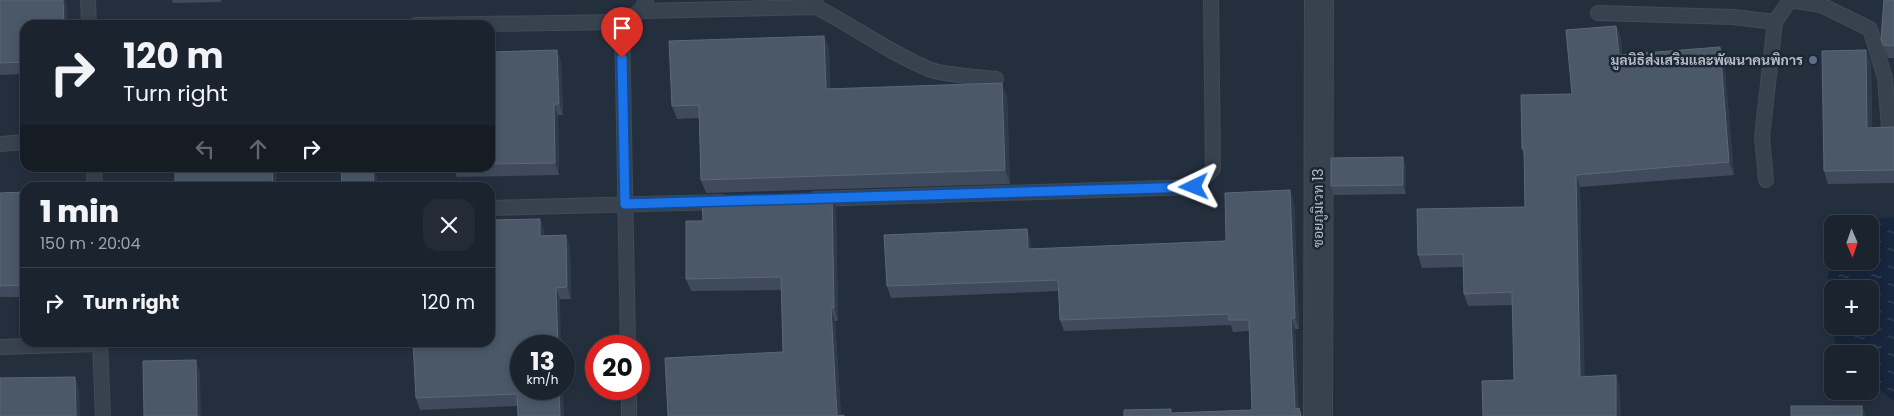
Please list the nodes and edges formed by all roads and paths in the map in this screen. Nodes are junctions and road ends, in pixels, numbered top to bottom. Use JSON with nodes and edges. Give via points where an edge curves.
{"nodes":[{"id":1,"x":88,"y":0,"type":"edge"},
{"id":2,"x":1211,"y":0,"type":"edge"},
{"id":3,"x":1319,"y":0,"type":"edge"},
{"id":4,"x":1790,"y":0,"type":"edge"},
{"id":5,"x":816,"y":3,"type":"edge"},
{"id":6,"x":643,"y":5,"type":"edge"},
{"id":7,"x":1598,"y":13,"type":"dead end"},
{"id":8,"x":89,"y":20,"type":"edge"},
{"id":9,"x":622,"y":22,"type":"junction"},
{"id":10,"x":1775,"y":22,"type":"junction"},
{"id":11,"x":495,"y":24,"type":"edge"},
{"id":12,"x":996,"y":79,"type":"dead end"},
{"id":13,"x":1889,"y":127,"type":"edge"},
{"id":14,"x":20,"y":142,"type":"edge"},
{"id":15,"x":0,"y":144,"type":"edge"},
{"id":16,"x":1766,"y":180,"type":"dead end"},
{"id":17,"x":798,"y":199,"type":"edge"},
{"id":18,"x":739,"y":201,"type":"edge"},
{"id":19,"x":625,"y":204,"type":"junction"},
{"id":20,"x":495,"y":208,"type":"edge"},
{"id":21,"x":628,"y":335,"type":"edge"},
{"id":22,"x":20,"y":346,"type":"edge"},
{"id":23,"x":0,"y":347,"type":"edge"},
{"id":24,"x":100,"y":347,"type":"edge"},
{"id":25,"x":629,"y":400,"type":"edge"},
{"id":26,"x":103,"y":416,"type":"edge"},
{"id":27,"x":629,"y":416,"type":"edge"},
{"id":28,"x":1318,"y":416,"type":"edge"}],
"edges":[{"from":1,"to":8,"type":"lane"},
{"from":2,"to":17,"type":"lane","via":[[1213,169],[1194,187]]},
{"from":3,"to":28,"type":"street","name":"ซอยภูมิเวท 13"},
{"from":4,"to":10,"type":"lane"},
{"from":4,"to":13,"type":"lane","via":[[1821,5],[1870,29],[1885,78]]},
{"from":5,"to":6,"type":"lane"},
{"from":5,"to":12,"type":"lane","via":[[886,47],[933,70]]},
{"from":6,"to":9,"type":"lane"},
{"from":7,"to":10,"type":"lane","via":[[1733,17]]},
{"from":9,"to":11,"type":"lane"},
{"from":9,"to":19,"type":"lane"},
{"from":10,"to":16,"type":"lane","via":[[1762,137]]},
{"from":14,"to":15,"type":"lane"},
{"from":18,"to":19,"type":"lane"},
{"from":19,"to":20,"type":"lane"},
{"from":19,"to":21,"type":"lane"},
{"from":22,"to":23,"type":"lane"},
{"from":24,"to":26,"type":"lane"},
{"from":25,"to":27,"type":"lane"}]}
